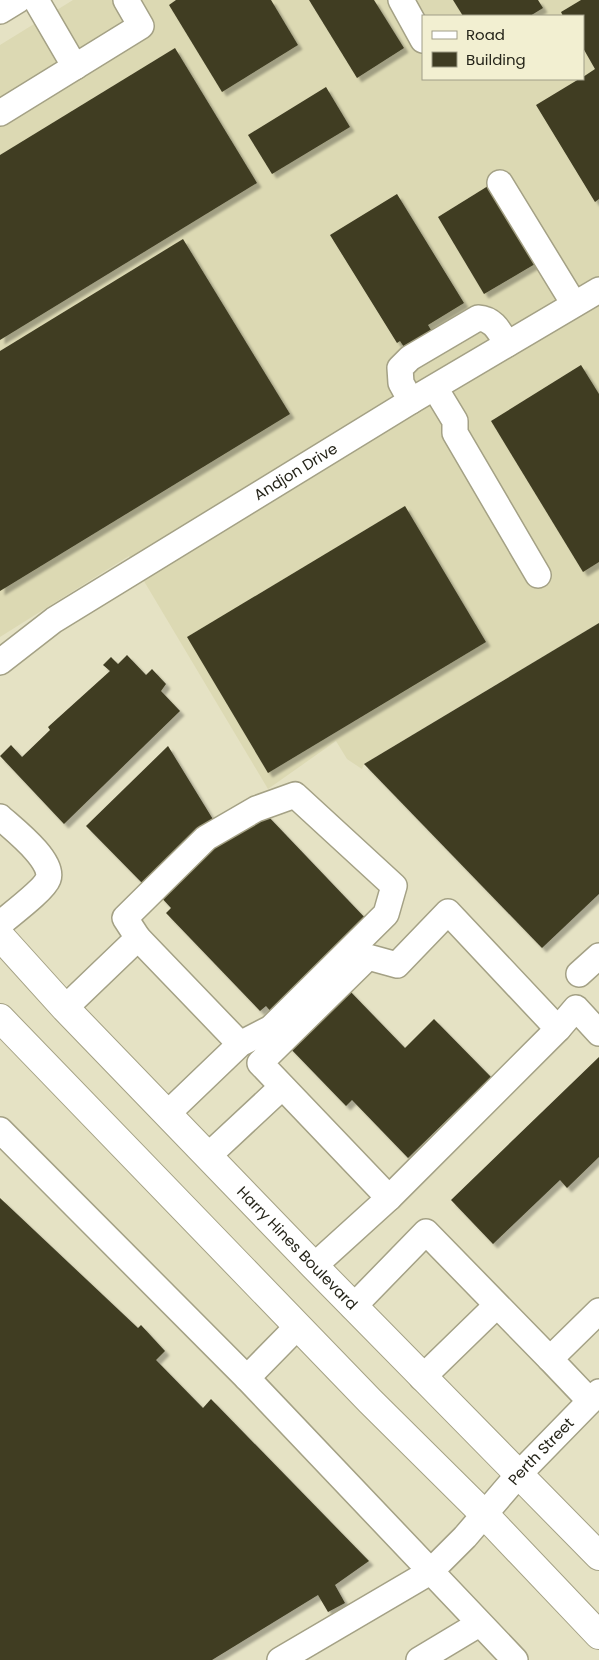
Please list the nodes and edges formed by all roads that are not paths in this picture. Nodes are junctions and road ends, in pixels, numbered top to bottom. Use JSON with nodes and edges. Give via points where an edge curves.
{"nodes":[{"id":1,"x":36,"y":0,"type":"edge"},
{"id":2,"x":126,"y":0,"type":"edge"},
{"id":3,"x":401,"y":0,"type":"edge"},
{"id":4,"x":422,"y":38,"type":"edge"},
{"id":5,"x":75,"y":67,"type":"junction"},
{"id":6,"x":0,"y":113,"type":"edge"},
{"id":7,"x":500,"y":183,"type":"dead end"},
{"id":8,"x":599,"y":290,"type":"edge"},
{"id":9,"x":574,"y":304,"type":"junction"},
{"id":10,"x":507,"y":344,"type":"junction"},
{"id":11,"x":435,"y":388,"type":"junction"},
{"id":12,"x":411,"y":401,"type":"junction"},
{"id":13,"x":538,"y":575,"type":"dead end"},
{"id":14,"x":0,"y":662,"type":"edge"},
{"id":15,"x":0,"y":817,"type":"edge"},
{"id":16,"x":0,"y":924,"type":"edge"},
{"id":17,"x":0,"y":936,"type":"edge"},
{"id":18,"x":138,"y":938,"type":"junction"},
{"id":19,"x":599,"y":956,"type":"edge"},
{"id":20,"x":580,"y":974,"type":"dead end"},
{"id":21,"x":65,"y":1008,"type":"junction"},
{"id":22,"x":558,"y":1029,"type":"junction"},
{"id":23,"x":4,"y":1031,"type":"edge"},
{"id":24,"x":599,"y":1033,"type":"edge"},
{"id":25,"x":240,"y":1044,"type":"junction"},
{"id":26,"x":282,"y":1087,"type":"junction"},
{"id":27,"x":167,"y":1114,"type":"junction"},
{"id":28,"x":0,"y":1130,"type":"edge"},
{"id":29,"x":208,"y":1156,"type":"junction"},
{"id":30,"x":389,"y":1198,"type":"junction"},
{"id":31,"x":314,"y":1266,"type":"junction"},
{"id":32,"x":496,"y":1306,"type":"junction"},
{"id":33,"x":353,"y":1307,"type":"junction"},
{"id":34,"x":599,"y":1311,"type":"edge"},
{"id":35,"x":298,"y":1326,"type":"junction"},
{"id":36,"x":550,"y":1360,"type":"junction"},
{"id":37,"x":246,"y":1378,"type":"junction"},
{"id":38,"x":422,"y":1378,"type":"junction"},
{"id":39,"x":595,"y":1396,"type":"edge"},
{"id":40,"x":518,"y":1474,"type":"junction"},
{"id":41,"x":484,"y":1514,"type":"junction"},
{"id":42,"x":599,"y":1556,"type":"edge"},
{"id":43,"x":430,"y":1572,"type":"junction"},
{"id":44,"x":479,"y":1624,"type":"junction"},
{"id":45,"x":599,"y":1635,"type":"edge"},
{"id":46,"x":280,"y":1660,"type":"edge"},
{"id":47,"x":420,"y":1660,"type":"edge"},
{"id":48,"x":515,"y":1660,"type":"edge"}],
"edges":[{"from":1,"to":5,"type":"street"},
{"from":2,"to":5,"type":"street","via":[[141,26]]},
{"from":3,"to":4,"type":"street"},
{"from":5,"to":6,"type":"street"},
{"from":7,"to":9,"type":"street"},
{"from":8,"to":9,"type":"street","name":"Andjon Drive"},
{"from":9,"to":10,"type":"street","name":"Andjon Drive"},
{"from":10,"to":11,"type":"street","name":"Andjon Drive"},
{"from":10,"to":12,"type":"street","via":[[487,319],[478,318],[418,353],[400,368],[401,383]]},
{"from":11,"to":12,"type":"street","name":"Andjon Drive"},
{"from":11,"to":13,"type":"street","via":[[455,421],[456,433]]},
{"from":12,"to":14,"type":"street","name":"Andjon Drive","via":[[54,620]]},
{"from":15,"to":16,"type":"street","via":[[38,854],[50,871],[48,880],[40,889]]},
{"from":17,"to":21,"type":"main road","name":"Harry Hines Boulevard"},
{"from":18,"to":21,"type":"street"},
{"from":18,"to":25,"type":"street"},
{"from":18,"to":25,"type":"street","via":[[124,918],[206,838],[256,809],[296,795],[394,886],[386,914],[271,1028]]},
{"from":19,"to":20,"type":"street"},
{"from":21,"to":27,"type":"main road","name":"Harry Hines Boulevard"},
{"from":22,"to":24,"type":"street","via":[[576,1008]]},
{"from":22,"to":26,"type":"street","via":[[448,912],[397,965],[368,957],[260,1063]]},
{"from":22,"to":30,"type":"street"},
{"from":23,"to":35,"type":"main road"},
{"from":25,"to":27,"type":"street"},
{"from":26,"to":29,"type":"street"},
{"from":26,"to":30,"type":"street"},
{"from":27,"to":29,"type":"main road","name":"Harry Hines Boulevard"},
{"from":28,"to":37,"type":"street"},
{"from":29,"to":31,"type":"main road","name":"Harry Hines Boulevard"},
{"from":30,"to":31,"type":"street"},
{"from":31,"to":33,"type":"main road","name":"Harry Hines Boulevard"},
{"from":32,"to":33,"type":"street","via":[[426,1232]]},
{"from":32,"to":36,"type":"street"},
{"from":32,"to":38,"type":"street"},
{"from":33,"to":38,"type":"main road","name":"Harry Hines Boulevard"},
{"from":34,"to":36,"type":"street"},
{"from":35,"to":37,"type":"street"},
{"from":35,"to":41,"type":"main road"},
{"from":36,"to":39,"type":"street"},
{"from":37,"to":43,"type":"street"},
{"from":38,"to":40,"type":"main road","name":"Harry Hines Boulevard"},
{"from":39,"to":40,"type":"street","name":"Perth Street"},
{"from":40,"to":41,"type":"street","name":"Perth Street"},
{"from":40,"to":42,"type":"main road","name":"Harry Hines Boulevard"},
{"from":41,"to":43,"type":"street","name":"Perth Street"},
{"from":41,"to":45,"type":"main road"},
{"from":43,"to":44,"type":"street"},
{"from":43,"to":46,"type":"street","name":"Perth Street"},
{"from":44,"to":47,"type":"street"},
{"from":44,"to":48,"type":"street"}]}
